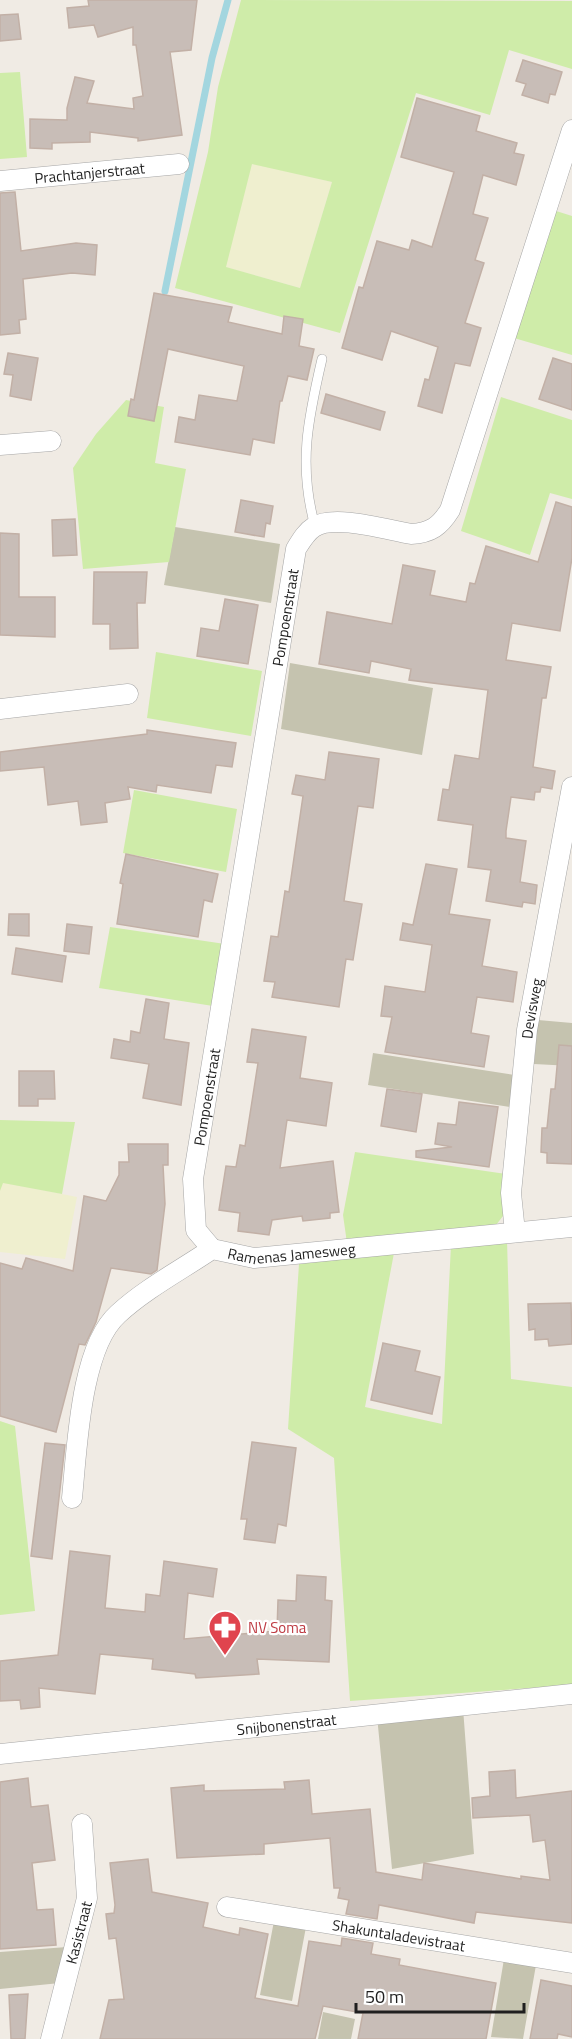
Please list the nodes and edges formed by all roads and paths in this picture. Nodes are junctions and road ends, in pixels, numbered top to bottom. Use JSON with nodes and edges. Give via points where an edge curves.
{"nodes":[{"id":1,"x":572,"y":130,"type":"edge"},
{"id":2,"x":178,"y":164,"type":"dead end"},
{"id":3,"x":0,"y":181,"type":"edge"},
{"id":4,"x":322,"y":359,"type":"dead end"},
{"id":5,"x":51,"y":441,"type":"dead end"},
{"id":6,"x":0,"y":445,"type":"edge"},
{"id":7,"x":315,"y":526,"type":"junction"},
{"id":8,"x":128,"y":694,"type":"dead end"},
{"id":9,"x":0,"y":709,"type":"edge"},
{"id":10,"x":572,"y":787,"type":"edge"},
{"id":11,"x":572,"y":1227,"type":"edge"},
{"id":12,"x":516,"y":1232,"type":"junction"},
{"id":13,"x":212,"y":1249,"type":"junction"},
{"id":14,"x":72,"y":1498,"type":"dead end"},
{"id":15,"x":572,"y":1694,"type":"edge"},
{"id":16,"x":0,"y":1754,"type":"edge"},
{"id":17,"x":82,"y":1824,"type":"dead end"},
{"id":18,"x":227,"y":1907,"type":"dead end"},
{"id":19,"x":572,"y":1963,"type":"edge"},
{"id":20,"x":51,"y":2039,"type":"edge"}],
"edges":[{"from":1,"to":7,"type":"street","via":[[450,510],[441,524],[411,534],[331,520]]},
{"from":2,"to":3,"type":"street","name":"Prachtanjerstraat"},
{"from":4,"to":7,"type":"lane","via":[[305,454],[307,497]]},
{"from":5,"to":6,"type":"street"},
{"from":7,"to":13,"type":"street","name":"Pompoenstraat","via":[[296,549],[193,1179],[196,1230]]},
{"from":8,"to":9,"type":"street"},
{"from":10,"to":12,"type":"street","name":"Devisweg","via":[[527,1030],[511,1193]]},
{"from":11,"to":12,"type":"street","name":"Ramenas Jamesweg"},
{"from":12,"to":13,"type":"street","name":"Ramenas Jamesweg","via":[[254,1258]]},
{"from":13,"to":14,"type":"street","name":"Ramenas Jamesweg","via":[[116,1315],[103,1334],[80,1408]]},
{"from":15,"to":16,"type":"street","name":"Snijbonenstraat"},
{"from":17,"to":20,"type":"street","name":"Kasistraat","via":[[87,1898]]},
{"from":18,"to":19,"type":"street","name":"Shakuntaladevistraat"}]}
